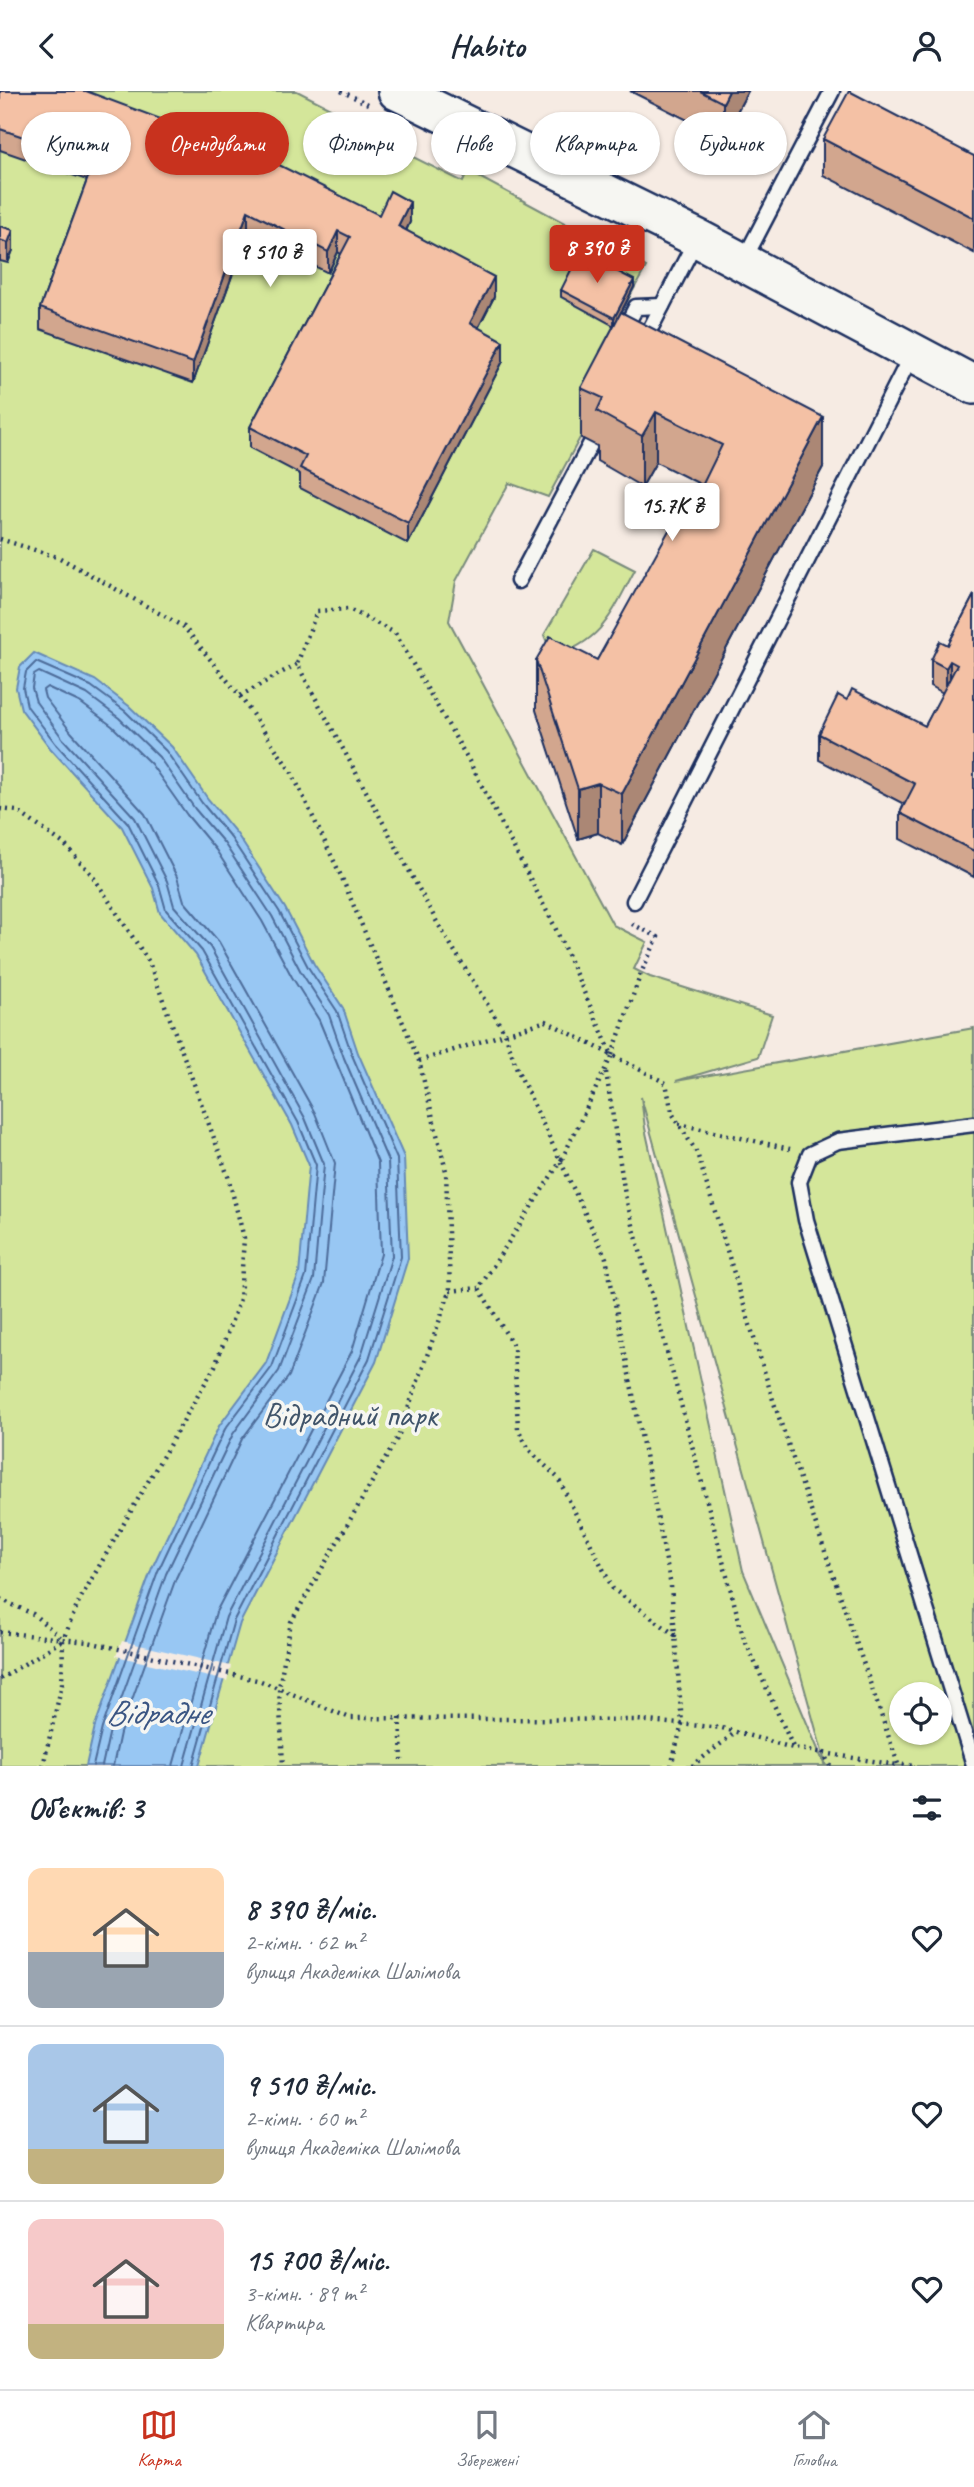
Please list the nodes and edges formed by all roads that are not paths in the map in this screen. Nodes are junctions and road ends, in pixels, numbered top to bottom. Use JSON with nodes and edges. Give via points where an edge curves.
{"nodes":[{"id":1,"x":397,"y":91,"type":"edge"},
{"id":2,"x":421,"y":91,"type":"edge"},
{"id":3,"x":832,"y":91,"type":"edge"},
{"id":4,"x":697,"y":238,"type":"junction"},
{"id":5,"x":748,"y":252,"type":"junction"},
{"id":6,"x":662,"y":306,"type":"junction"},
{"id":7,"x":615,"y":347,"type":"edge"},
{"id":8,"x":913,"y":352,"type":"junction"},
{"id":9,"x":635,"y":358,"type":"edge"},
{"id":10,"x":974,"y":371,"type":"edge"},
{"id":11,"x":974,"y":385,"type":"edge"},
{"id":12,"x":591,"y":443,"type":"edge"},
{"id":13,"x":518,"y":581,"type":"dead end"},
{"id":14,"x":634,"y":901,"type":"dead end"},
{"id":15,"x":974,"y":1124,"type":"edge"},
{"id":16,"x":974,"y":1765,"type":"edge"}],
"edges":[{"from":1,"to":4,"type":"street"},
{"from":2,"to":5,"type":"street"},
{"from":3,"to":5,"type":"lane"},
{"from":4,"to":6,"type":"lane"},
{"from":4,"to":8,"type":"street"},
{"from":5,"to":10,"type":"street"},
{"from":6,"to":7,"type":"lane","via":[[636,307]]},
{"from":6,"to":9,"type":"lane"},
{"from":8,"to":11,"type":"street"},
{"from":8,"to":14,"type":"lane"},
{"from":12,"to":13,"type":"lane"},
{"from":15,"to":16,"type":"lane","via":[[838,1141],[810,1154],[799,1182],[806,1220]]}]}
